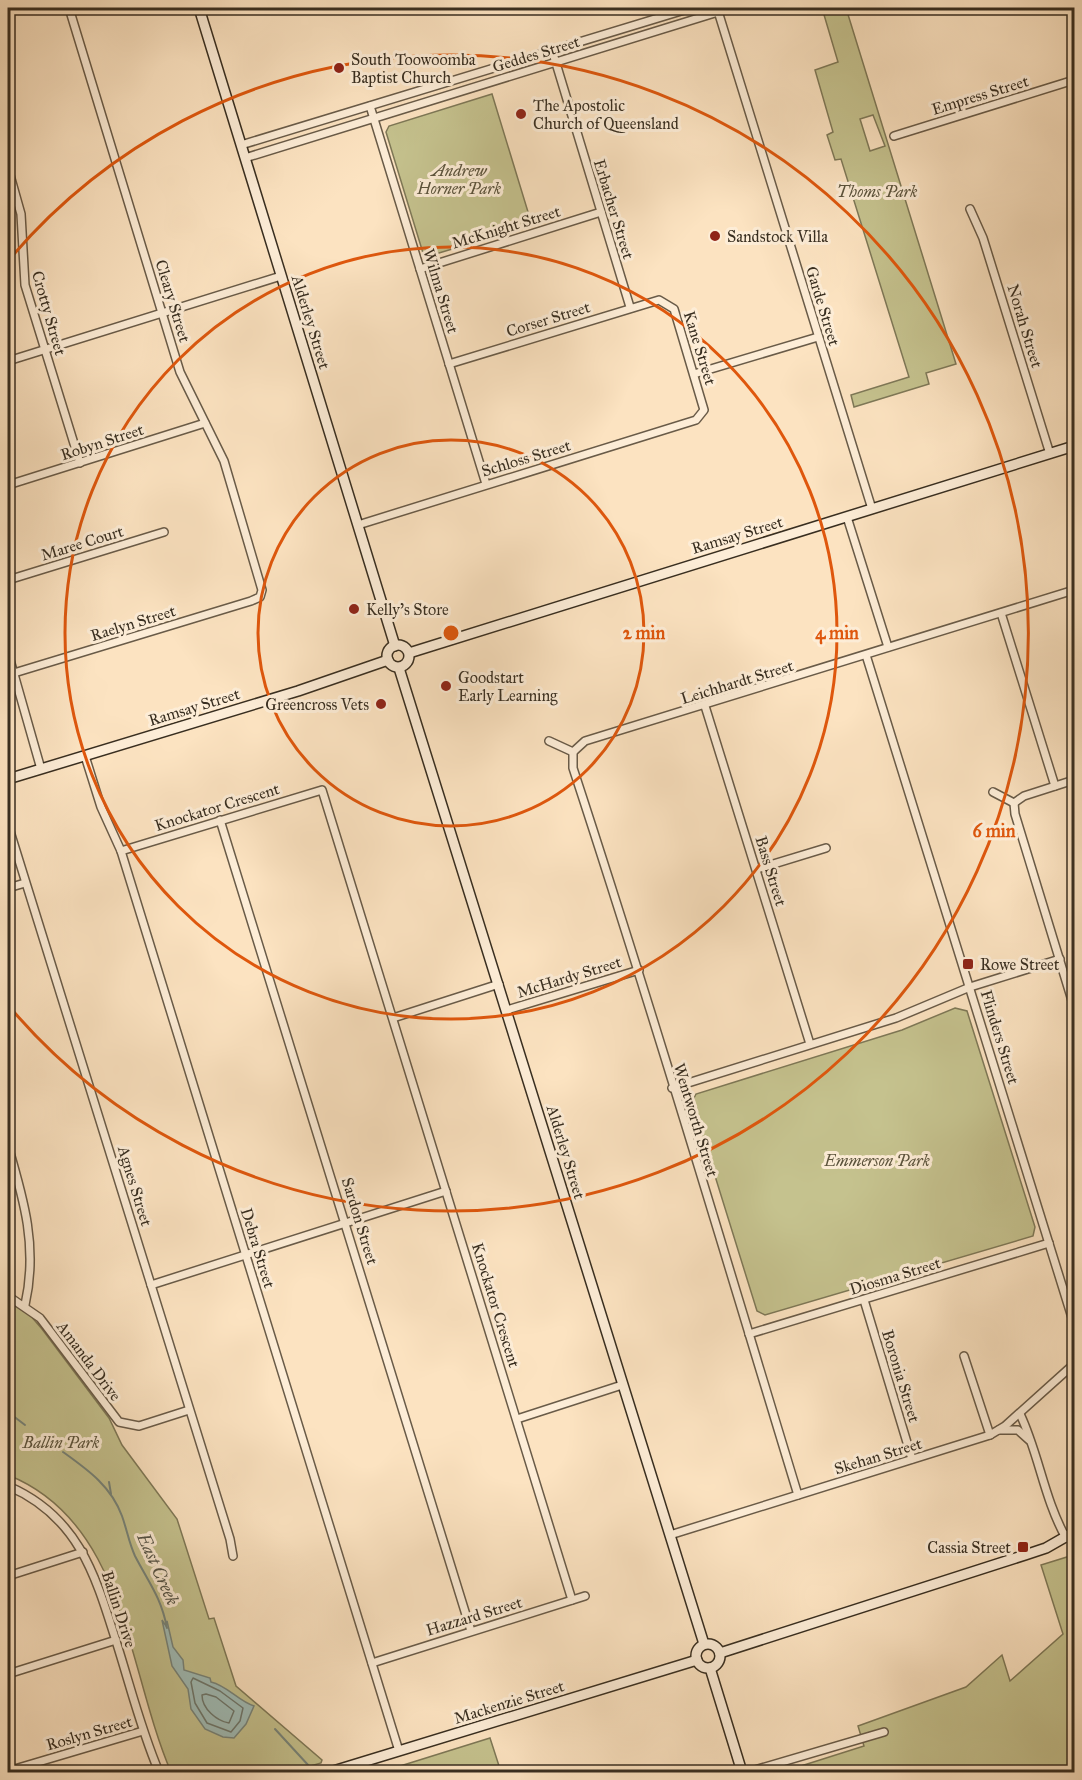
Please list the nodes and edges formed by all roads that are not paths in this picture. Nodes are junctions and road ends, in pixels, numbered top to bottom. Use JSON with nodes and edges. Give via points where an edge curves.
{"nodes":[{"id":1,"x":69,"y":8,"type":"edge"},
{"id":2,"x":199,"y":8,"type":"edge"},
{"id":3,"x":691,"y":8,"type":"edge"},
{"id":4,"x":731,"y":8,"type":"edge"},
{"id":5,"x":718,"y":9,"type":"edge"},
{"id":6,"x":552,"y":50,"type":"junction"},
{"id":7,"x":555,"y":62,"type":"junction"},
{"id":8,"x":1074,"y":80,"type":"edge"},
{"id":9,"x":370,"y":106,"type":"junction"},
{"id":10,"x":374,"y":118,"type":"junction"},
{"id":11,"x":894,"y":136,"type":"dead end"},
{"id":12,"x":241,"y":145,"type":"junction"},
{"id":13,"x":245,"y":158,"type":"junction"},
{"id":14,"x":8,"y":168,"type":"edge"},
{"id":15,"x":970,"y":209,"type":"dead end"},
{"id":16,"x":601,"y":212,"type":"junction"},
{"id":17,"x":420,"y":269,"type":"junction"},
{"id":18,"x":281,"y":276,"type":"junction"},
{"id":19,"x":656,"y":301,"type":"joint"},
{"id":20,"x":630,"y":307,"type":"junction"},
{"id":21,"x":162,"y":312,"type":"junction"},
{"id":22,"x":818,"y":337,"type":"junction"},
{"id":23,"x":45,"y":350,"type":"junction"},
{"id":24,"x":8,"y":361,"type":"edge"},
{"id":25,"x":449,"y":364,"type":"junction"},
{"id":26,"x":694,"y":374,"type":"junction"},
{"id":27,"x":702,"y":416,"type":"joint"},
{"id":28,"x":205,"y":423,"type":"junction"},
{"id":29,"x":1074,"y":446,"type":"edge"},
{"id":30,"x":1050,"y":454,"type":"junction"},
{"id":31,"x":80,"y":463,"type":"junction"},
{"id":32,"x":486,"y":484,"type":"junction"},
{"id":33,"x":8,"y":485,"type":"edge"},
{"id":34,"x":872,"y":509,"type":"junction"},
{"id":35,"x":847,"y":517,"type":"junction"},
{"id":36,"x":358,"y":525,"type":"junction"},
{"id":37,"x":164,"y":532,"type":"dead end"},
{"id":38,"x":8,"y":580,"type":"edge"},
{"id":39,"x":1074,"y":590,"type":"edge"},
{"id":40,"x":260,"y":597,"type":"joint"},
{"id":41,"x":1001,"y":613,"type":"junction"},
{"id":42,"x":395,"y":646,"type":"junction"},
{"id":43,"x":888,"y":647,"type":"junction"},
{"id":44,"x":8,"y":653,"type":"edge"},
{"id":45,"x":409,"y":653,"type":"junction"},
{"id":46,"x":866,"y":655,"type":"junction"},
{"id":47,"x":388,"y":660,"type":"junction"},
{"id":48,"x":399,"y":668,"type":"junction"},
{"id":49,"x":14,"y":673,"type":"junction"},
{"id":50,"x":705,"y":706,"type":"junction"},
{"id":51,"x":549,"y":741,"type":"dead end"},
{"id":52,"x":573,"y":752,"type":"junction"},
{"id":53,"x":84,"y":756,"type":"junction"},
{"id":54,"x":41,"y":769,"type":"junction"},
{"id":55,"x":8,"y":779,"type":"edge"},
{"id":56,"x":325,"y":779,"type":"dead end"},
{"id":57,"x":1074,"y":780,"type":"edge"},
{"id":58,"x":1055,"y":786,"type":"junction"},
{"id":59,"x":322,"y":789,"type":"junction"},
{"id":60,"x":993,"y":792,"type":"dead end"},
{"id":61,"x":1014,"y":802,"type":"junction"},
{"id":62,"x":220,"y":820,"type":"junction"},
{"id":63,"x":8,"y":825,"type":"edge"},
{"id":64,"x":826,"y":848,"type":"dead end"},
{"id":65,"x":120,"y":850,"type":"junction"},
{"id":66,"x":757,"y":869,"type":"junction"},
{"id":67,"x":25,"y":883,"type":"junction"},
{"id":68,"x":8,"y":888,"type":"edge"},
{"id":69,"x":1060,"y":959,"type":"junction"},
{"id":70,"x":639,"y":970,"type":"junction"},
{"id":71,"x":499,"y":984,"type":"junction"},
{"id":72,"x":970,"y":987,"type":"junction"},
{"id":73,"x":1074,"y":1007,"type":"edge"},
{"id":74,"x":507,"y":1010,"type":"junction"},
{"id":75,"x":393,"y":1018,"type":"junction"},
{"id":76,"x":810,"y":1044,"type":"junction"},
{"id":77,"x":672,"y":1088,"type":"junction"},
{"id":78,"x":8,"y":1146,"type":"edge"},
{"id":79,"x":446,"y":1191,"type":"junction"},
{"id":80,"x":346,"y":1223,"type":"junction"},
{"id":81,"x":1048,"y":1243,"type":"junction"},
{"id":82,"x":246,"y":1255,"type":"junction"},
{"id":83,"x":151,"y":1285,"type":"junction"},
{"id":84,"x":8,"y":1296,"type":"edge"},
{"id":85,"x":864,"y":1300,"type":"junction"},
{"id":86,"x":25,"y":1305,"type":"junction"},
{"id":87,"x":1074,"y":1324,"type":"edge"},
{"id":88,"x":749,"y":1334,"type":"junction"},
{"id":89,"x":964,"y":1356,"type":"dead end"},
{"id":90,"x":1074,"y":1364,"type":"edge"},
{"id":91,"x":622,"y":1385,"type":"junction"},
{"id":92,"x":189,"y":1410,"type":"junction"},
{"id":93,"x":1020,"y":1414,"type":"junction"},
{"id":94,"x":518,"y":1419,"type":"junction"},
{"id":95,"x":999,"y":1430,"type":"junction"},
{"id":96,"x":990,"y":1435,"type":"junction"},
{"id":97,"x":1031,"y":1441,"type":"junction"},
{"id":98,"x":912,"y":1459,"type":"junction"},
{"id":99,"x":8,"y":1486,"type":"edge"},
{"id":100,"x":798,"y":1495,"type":"junction"},
{"id":101,"x":670,"y":1535,"type":"junction"},
{"id":102,"x":1070,"y":1535,"type":"edge"},
{"id":103,"x":83,"y":1552,"type":"junction"},
{"id":104,"x":233,"y":1556,"type":"dead end"},
{"id":105,"x":8,"y":1576,"type":"edge"},
{"id":106,"x":585,"y":1596,"type":"dead end"},
{"id":107,"x":572,"y":1600,"type":"junction"},
{"id":108,"x":471,"y":1631,"type":"junction"},
{"id":109,"x":116,"y":1640,"type":"junction"},
{"id":110,"x":704,"y":1644,"type":"junction"},
{"id":111,"x":720,"y":1653,"type":"junction"},
{"id":112,"x":697,"y":1659,"type":"junction"},
{"id":113,"x":372,"y":1663,"type":"junction"},
{"id":114,"x":710,"y":1668,"type":"junction"},
{"id":115,"x":8,"y":1674,"type":"edge"},
{"id":116,"x":144,"y":1731,"type":"junction"},
{"id":117,"x":884,"y":1732,"type":"dead end"},
{"id":118,"x":399,"y":1751,"type":"junction"},
{"id":119,"x":8,"y":1771,"type":"edge"},
{"id":120,"x":159,"y":1773,"type":"edge"},
{"id":121,"x":330,"y":1773,"type":"edge"},
{"id":122,"x":742,"y":1773,"type":"edge"},
{"id":123,"x":748,"y":1773,"type":"edge"}],
"edges":[{"from":1,"to":21,"type":"street","name":"Cleary Street"},
{"from":2,"to":12,"type":"street","name":"Alderley Street"},
{"from":3,"to":6,"type":"street","name":"Geddes Street"},
{"from":4,"to":5,"type":"street","name":"Geddes Street"},
{"from":5,"to":7,"type":"street","name":"Geddes Street"},
{"from":5,"to":22,"type":"street","name":"Garde Street"},
{"from":6,"to":7,"type":"street","name":"Erbacher Street"},
{"from":6,"to":9,"type":"street","name":"Geddes Street"},
{"from":7,"to":10,"type":"street","name":"Geddes Street"},
{"from":7,"to":16,"type":"street","name":"Erbacher Street"},
{"from":8,"to":11,"type":"street","name":"Empress Street"},
{"from":9,"to":10,"type":"street","name":"Wilma Street"},
{"from":9,"to":12,"type":"street","name":"Geddes Street"},
{"from":10,"to":13,"type":"street","name":"Geddes Street"},
{"from":10,"to":17,"type":"street","name":"Wilma Street"},
{"from":12,"to":13,"type":"street","name":"Alderley Street"},
{"from":13,"to":18,"type":"street","name":"Alderley Street"},
{"from":14,"to":23,"type":"street","name":"Crotty Street","via":[[21,214],[25,285]]},
{"from":15,"to":30,"type":"street","name":"Norah Street","via":[[983,238]]},
{"from":16,"to":17,"type":"street","name":"McKnight Street"},
{"from":16,"to":20,"type":"street","name":"Erbacher Street"},
{"from":17,"to":25,"type":"street","name":"Wilma Street"},
{"from":18,"to":21,"type":"street"},
{"from":18,"to":36,"type":"street","name":"Alderley Street"},
{"from":19,"to":20,"type":"street","name":"Corser Street"},
{"from":19,"to":26,"type":"street","name":"Kane Street","via":[[667,302],[674,309]]},
{"from":20,"to":25,"type":"street","name":"Corser Street"},
{"from":21,"to":23,"type":"street"},
{"from":21,"to":28,"type":"street","name":"Cleary Street","via":[[180,372]]},
{"from":22,"to":26,"type":"street"},
{"from":22,"to":34,"type":"street","name":"Garde Street"},
{"from":23,"to":24,"type":"street"},
{"from":23,"to":31,"type":"street","name":"Crotty Street"},
{"from":25,"to":32,"type":"street","name":"Wilma Street"},
{"from":26,"to":27,"type":"street","name":"Kane Street","via":[[704,410]]},
{"from":27,"to":32,"type":"street","name":"Schloss Street"},
{"from":28,"to":31,"type":"street","name":"Robyn Street"},
{"from":28,"to":40,"type":"street","name":"Cleary Street","via":[[224,461],[261,581]]},
{"from":29,"to":30,"type":"street","name":"Ramsay Street"},
{"from":30,"to":34,"type":"street","name":"Ramsay Street"},
{"from":31,"to":33,"type":"street","name":"Robyn Street"},
{"from":32,"to":36,"type":"street","name":"Schloss Street"},
{"from":34,"to":35,"type":"street","name":"Ramsay Street"},
{"from":35,"to":43,"type":"street"},
{"from":35,"to":45,"type":"street","name":"Ramsay Street"},
{"from":36,"to":42,"type":"street","name":"Alderley Street"},
{"from":37,"to":38,"type":"street","name":"Maree Court"},
{"from":39,"to":41,"type":"street","name":"Leichhardt Street"},
{"from":40,"to":49,"type":"street","name":"Raelyn Street"},
{"from":41,"to":43,"type":"street","name":"Leichhardt Street"},
{"from":41,"to":58,"type":"street"},
{"from":42,"to":45,"type":"street","via":[[404,646]]},
{"from":42,"to":47,"type":"street","via":[[388,651]]},
{"from":43,"to":46,"type":"street","name":"Leichhardt Street"},
{"from":44,"to":49,"type":"street"},
{"from":45,"to":48,"type":"street","via":[[407,664]]},
{"from":46,"to":50,"type":"street","name":"Leichhardt Street"},
{"from":46,"to":72,"type":"street","name":"Flinders Street"},
{"from":47,"to":48,"type":"street"},
{"from":47,"to":53,"type":"street","name":"Ramsay Street"},
{"from":48,"to":71,"type":"street","name":"Alderley Street"},
{"from":49,"to":54,"type":"street"},
{"from":50,"to":52,"type":"street","name":"Leichhardt Street","via":[[585,741]]},
{"from":50,"to":66,"type":"street","name":"Bass Street"},
{"from":51,"to":52,"type":"street"},
{"from":52,"to":70,"type":"street","name":"Wentworth Street","via":[[573,768]]},
{"from":53,"to":54,"type":"street","name":"Ramsay Street"},
{"from":53,"to":65,"type":"street","name":"Debra Street"},
{"from":54,"to":55,"type":"street","name":"Ramsay Street"},
{"from":56,"to":59,"type":"street"},
{"from":57,"to":58,"type":"street"},
{"from":58,"to":61,"type":"street"},
{"from":59,"to":62,"type":"street","name":"Knockator Crescent"},
{"from":59,"to":75,"type":"street","name":"Knockator Crescent"},
{"from":60,"to":61,"type":"street"},
{"from":61,"to":69,"type":"street"},
{"from":62,"to":65,"type":"street","name":"Knockator Crescent"},
{"from":62,"to":80,"type":"street","name":"Sardon Street"},
{"from":63,"to":67,"type":"street","name":"Agnes Street"},
{"from":64,"to":66,"type":"street"},
{"from":65,"to":82,"type":"street","name":"Debra Street"},
{"from":66,"to":76,"type":"street","name":"Bass Street"},
{"from":67,"to":68,"type":"street"},
{"from":67,"to":83,"type":"street","name":"Agnes Street"},
{"from":69,"to":72,"type":"street"},
{"from":69,"to":73,"type":"street"},
{"from":70,"to":74,"type":"street","name":"McHardy Street"},
{"from":70,"to":77,"type":"street","name":"Wentworth Street"},
{"from":71,"to":74,"type":"street","name":"Alderley Street"},
{"from":71,"to":75,"type":"street"},
{"from":72,"to":76,"type":"street","via":[[896,1018]]},
{"from":72,"to":81,"type":"street","name":"Flinders Street"},
{"from":74,"to":91,"type":"street","name":"Alderley Street"},
{"from":75,"to":79,"type":"street","name":"Knockator Crescent"},
{"from":76,"to":77,"type":"street"},
{"from":77,"to":88,"type":"street","name":"Wentworth Street"},
{"from":78,"to":86,"type":"street","via":[[30,1233],[31,1269]]},
{"from":79,"to":80,"type":"street"},
{"from":79,"to":94,"type":"street","name":"Knockator Crescent"},
{"from":80,"to":82,"type":"street"},
{"from":80,"to":108,"type":"street","name":"Sardon Street"},
{"from":81,"to":85,"type":"street","name":"Diosma Street"},
{"from":81,"to":87,"type":"street","name":"Flinders Street"},
{"from":82,"to":83,"type":"street"},
{"from":82,"to":113,"type":"street","name":"Debra Street"},
{"from":83,"to":92,"type":"street","name":"Agnes Street"},
{"from":84,"to":86,"type":"street","name":"Amanda Drive"},
{"from":85,"to":88,"type":"street","name":"Diosma Street"},
{"from":85,"to":98,"type":"street","name":"Boronia Street"},
{"from":86,"to":92,"type":"street","name":"Amanda Drive","via":[[40,1318],[119,1422],[139,1426]]},
{"from":88,"to":100,"type":"street","name":"Wentworth Street"},
{"from":89,"to":96,"type":"street"},
{"from":90,"to":93,"type":"street","name":"Skehan Street"},
{"from":91,"to":94,"type":"street"},
{"from":91,"to":101,"type":"street","name":"Alderley Street"},
{"from":92,"to":104,"type":"street","name":"Agnes Street"},
{"from":93,"to":95,"type":"street","name":"Skehan Street"},
{"from":93,"to":97,"type":"street"},
{"from":94,"to":107,"type":"street","name":"Knockator Crescent"},
{"from":95,"to":96,"type":"street","name":"Skehan Street"},
{"from":95,"to":97,"type":"street","via":[[1018,1430]]},
{"from":96,"to":98,"type":"street","name":"Skehan Street"},
{"from":97,"to":102,"type":"street","via":[[1054,1516]]},
{"from":98,"to":100,"type":"street","name":"Skehan Street"},
{"from":99,"to":103,"type":"street","name":"Ballin Drive","via":[[55,1517]]},
{"from":100,"to":101,"type":"street","name":"Skehan Street"},
{"from":101,"to":110,"type":"street","name":"Alderley Street"},
{"from":102,"to":111,"type":"street","via":[[1024,1555]]},
{"from":103,"to":105,"type":"street"},
{"from":103,"to":109,"type":"street","name":"Ballin Drive","via":[[99,1585]]},
{"from":106,"to":107,"type":"street","name":"Hazzard Street"},
{"from":107,"to":108,"type":"street","name":"Hazzard Street"},
{"from":108,"to":113,"type":"street","name":"Hazzard Street"},
{"from":109,"to":115,"type":"street"},
{"from":109,"to":116,"type":"street","name":"Ballin Drive"},
{"from":110,"to":111,"type":"street","via":[[714,1645]]},
{"from":110,"to":112,"type":"street"},
{"from":111,"to":114,"type":"street","via":[[719,1661]]},
{"from":112,"to":114,"type":"street"},
{"from":112,"to":118,"type":"street","name":"Mackenzie Street"},
{"from":113,"to":118,"type":"street","name":"Debra Street"},
{"from":114,"to":122,"type":"street"},
{"from":116,"to":119,"type":"street","name":"Roslyn Street"},
{"from":116,"to":120,"type":"street","name":"Ballin Drive"},
{"from":117,"to":123,"type":"street"},
{"from":118,"to":121,"type":"street","name":"Mackenzie Street"}]}
